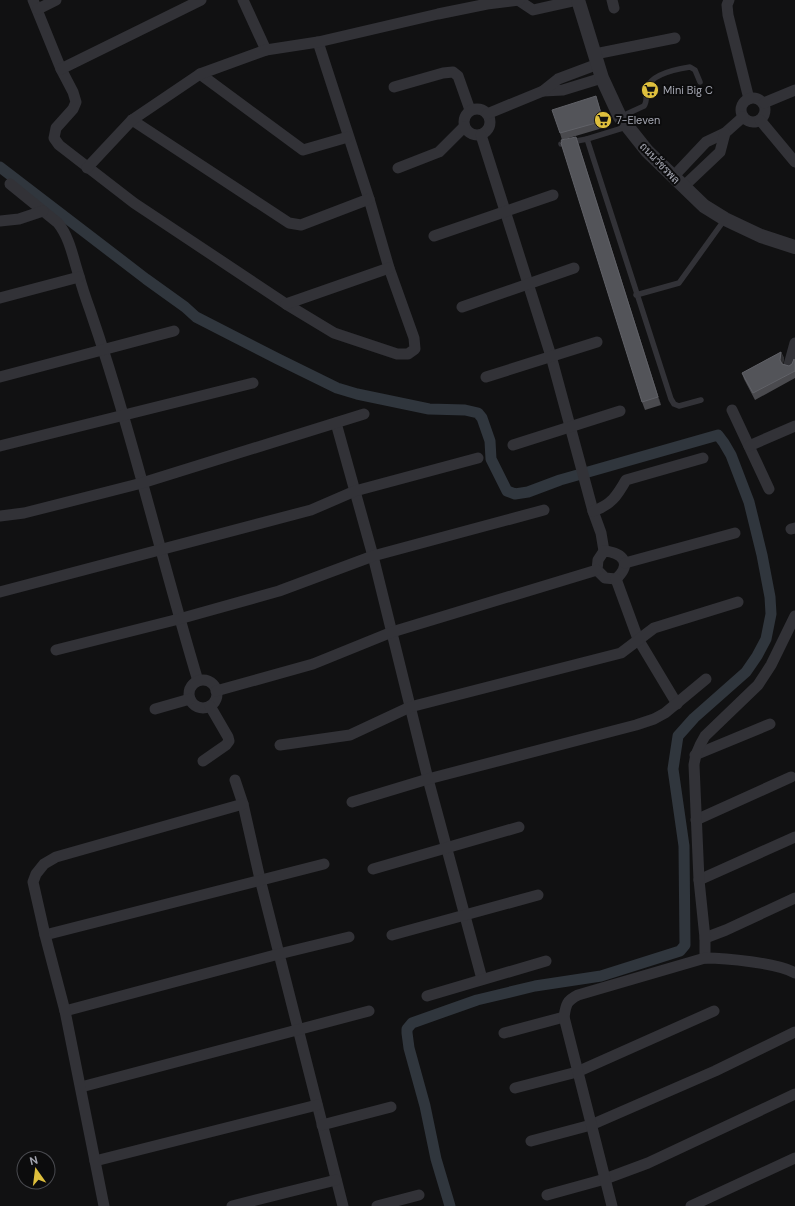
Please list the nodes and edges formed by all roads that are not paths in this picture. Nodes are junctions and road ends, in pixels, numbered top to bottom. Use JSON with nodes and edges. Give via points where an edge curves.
{"nodes":[{"id":1,"x":56,"y":0,"type":"edge"},
{"id":2,"x":201,"y":0,"type":"edge"},
{"id":3,"x":243,"y":0,"type":"edge"},
{"id":4,"x":518,"y":0,"type":"edge"},
{"id":5,"x":578,"y":0,"type":"edge"},
{"id":6,"x":729,"y":0,"type":"edge"},
{"id":7,"x":35,"y":5,"type":"edge"},
{"id":8,"x":675,"y":38,"type":"dead end"},
{"id":9,"x":318,"y":42,"type":"junction"},
{"id":10,"x":266,"y":50,"type":"junction"},
{"id":11,"x":596,"y":59,"type":"junction"},
{"id":12,"x":61,"y":69,"type":"junction"},
{"id":13,"x":200,"y":74,"type":"junction"},
{"id":14,"x":602,"y":78,"type":"junction"},
{"id":15,"x":700,"y":82,"type":"dead end"},
{"id":16,"x":394,"y":87,"type":"dead end"},
{"id":17,"x":795,"y":90,"type":"edge"},
{"id":18,"x":543,"y":91,"type":"junction"},
{"id":19,"x":749,"y":99,"type":"junction"},
{"id":20,"x":764,"y":104,"type":"junction"},
{"id":21,"x":470,"y":110,"type":"junction"},
{"id":22,"x":487,"y":114,"type":"junction"},
{"id":23,"x":744,"y":117,"type":"junction"},
{"id":24,"x":132,"y":120,"type":"junction"},
{"id":25,"x":760,"y":120,"type":"junction"},
{"id":26,"x":623,"y":122,"type":"junction"},
{"id":27,"x":464,"y":127,"type":"junction"},
{"id":28,"x":725,"y":133,"type":"junction"},
{"id":29,"x":481,"y":135,"type":"junction"},
{"id":30,"x":348,"y":137,"type":"junction"},
{"id":31,"x":587,"y":139,"type":"junction"},
{"id":32,"x":561,"y":144,"type":"edge"},
{"id":33,"x":795,"y":162,"type":"edge"},
{"id":34,"x":87,"y":168,"type":"junction"},
{"id":35,"x":398,"y":168,"type":"dead end"},
{"id":36,"x":678,"y":182,"type":"junction"},
{"id":37,"x":10,"y":184,"type":"dead end"},
{"id":38,"x":554,"y":195,"type":"dead end"},
{"id":39,"x":369,"y":199,"type":"junction"},
{"id":40,"x":43,"y":211,"type":"junction"},
{"id":41,"x":505,"y":212,"type":"junction"},
{"id":42,"x":726,"y":219,"type":"junction"},
{"id":43,"x":0,"y":221,"type":"edge"},
{"id":44,"x":434,"y":236,"type":"dead end"},
{"id":45,"x":795,"y":247,"type":"edge"},
{"id":46,"x":389,"y":268,"type":"junction"},
{"id":47,"x":574,"y":268,"type":"dead end"},
{"id":48,"x":79,"y":278,"type":"junction"},
{"id":49,"x":529,"y":284,"type":"junction"},
{"id":50,"x":636,"y":295,"type":"junction"},
{"id":51,"x":0,"y":298,"type":"edge"},
{"id":52,"x":286,"y":304,"type":"junction"},
{"id":53,"x":462,"y":308,"type":"dead end"},
{"id":54,"x":174,"y":331,"type":"dead end"},
{"id":55,"x":597,"y":342,"type":"dead end"},
{"id":56,"x":795,"y":343,"type":"edge"},
{"id":57,"x":104,"y":350,"type":"junction"},
{"id":58,"x":551,"y":356,"type":"junction"},
{"id":59,"x":789,"y":365,"type":"edge"},
{"id":60,"x":486,"y":377,"type":"dead end"},
{"id":61,"x":0,"y":378,"type":"edge"},
{"id":62,"x":253,"y":383,"type":"dead end"},
{"id":63,"x":701,"y":400,"type":"dead end"},
{"id":64,"x":732,"y":410,"type":"dead end"},
{"id":65,"x":620,"y":411,"type":"dead end"},
{"id":66,"x":364,"y":414,"type":"dead end"},
{"id":67,"x":125,"y":415,"type":"junction"},
{"id":68,"x":336,"y":423,"type":"junction"},
{"id":69,"x":795,"y":426,"type":"edge"},
{"id":70,"x":570,"y":428,"type":"junction"},
{"id":71,"x":513,"y":445,"type":"dead end"},
{"id":72,"x":0,"y":446,"type":"edge"},
{"id":73,"x":748,"y":446,"type":"junction"},
{"id":74,"x":478,"y":458,"type":"dead end"},
{"id":75,"x":703,"y":458,"type":"dead end"},
{"id":76,"x":142,"y":483,"type":"junction"},
{"id":77,"x":769,"y":489,"type":"dead end"},
{"id":78,"x":355,"y":491,"type":"junction"},
{"id":79,"x":544,"y":510,"type":"dead end"},
{"id":80,"x":593,"y":511,"type":"junction"},
{"id":81,"x":0,"y":516,"type":"edge"},
{"id":82,"x":735,"y":533,"type":"dead end"},
{"id":83,"x":161,"y":549,"type":"junction"},
{"id":84,"x":604,"y":551,"type":"junction"},
{"id":85,"x":373,"y":556,"type":"junction"},
{"id":86,"x":624,"y":563,"type":"junction"},
{"id":87,"x":597,"y":570,"type":"junction"},
{"id":88,"x":616,"y":579,"type":"junction"},
{"id":89,"x":0,"y":592,"type":"edge"},
{"id":90,"x":738,"y":602,"type":"dead end"},
{"id":91,"x":795,"y":616,"type":"edge"},
{"id":92,"x":179,"y":619,"type":"junction"},
{"id":93,"x":392,"y":632,"type":"junction"},
{"id":94,"x":638,"y":639,"type":"junction"},
{"id":95,"x":56,"y":650,"type":"dead end"},
{"id":96,"x":706,"y":679,"type":"dead end"},
{"id":97,"x":198,"y":681,"type":"junction"},
{"id":98,"x":216,"y":691,"type":"junction"},
{"id":99,"x":190,"y":699,"type":"junction"},
{"id":100,"x":677,"y":704,"type":"junction"},
{"id":101,"x":210,"y":706,"type":"junction"},
{"id":102,"x":410,"y":707,"type":"junction"},
{"id":103,"x":155,"y":709,"type":"dead end"},
{"id":104,"x":770,"y":724,"type":"dead end"},
{"id":105,"x":280,"y":745,"type":"dead end"},
{"id":106,"x":695,"y":755,"type":"junction"},
{"id":107,"x":203,"y":761,"type":"dead end"},
{"id":108,"x":791,"y":777,"type":"dead end"},
{"id":109,"x":428,"y":779,"type":"junction"},
{"id":110,"x":235,"y":780,"type":"dead end"},
{"id":111,"x":352,"y":802,"type":"dead end"},
{"id":112,"x":243,"y":804,"type":"junction"},
{"id":113,"x":696,"y":820,"type":"junction"},
{"id":114,"x":519,"y":827,"type":"dead end"},
{"id":115,"x":795,"y":837,"type":"edge"},
{"id":116,"x":447,"y":848,"type":"junction"},
{"id":117,"x":324,"y":864,"type":"dead end"},
{"id":118,"x":373,"y":869,"type":"dead end"},
{"id":119,"x":260,"y":879,"type":"junction"},
{"id":120,"x":699,"y":880,"type":"junction"},
{"id":121,"x":538,"y":895,"type":"dead end"},
{"id":122,"x":795,"y":898,"type":"edge"},
{"id":123,"x":464,"y":915,"type":"junction"},
{"id":124,"x":45,"y":935,"type":"junction"},
{"id":125,"x":392,"y":935,"type":"dead end"},
{"id":126,"x":349,"y":937,"type":"dead end"},
{"id":127,"x":704,"y":938,"type":"junction"},
{"id":128,"x":279,"y":954,"type":"junction"},
{"id":129,"x":705,"y":958,"type":"junction"},
{"id":130,"x":546,"y":961,"type":"dead end"},
{"id":131,"x":793,"y":969,"type":"edge"},
{"id":132,"x":482,"y":979,"type":"junction"},
{"id":133,"x":427,"y":996,"type":"dead end"},
{"id":134,"x":65,"y":1011,"type":"junction"},
{"id":135,"x":369,"y":1011,"type":"dead end"},
{"id":136,"x":714,"y":1011,"type":"dead end"},
{"id":137,"x":564,"y":1017,"type":"junction"},
{"id":138,"x":298,"y":1029,"type":"junction"},
{"id":139,"x":795,"y":1032,"type":"edge"},
{"id":140,"x":504,"y":1034,"type":"dead end"},
{"id":141,"x":577,"y":1072,"type":"junction"},
{"id":142,"x":81,"y":1087,"type":"junction"},
{"id":143,"x":515,"y":1088,"type":"dead end"},
{"id":144,"x":795,"y":1094,"type":"edge"},
{"id":145,"x":317,"y":1105,"type":"junction"},
{"id":146,"x":391,"y":1107,"type":"dead end"},
{"id":147,"x":322,"y":1125,"type":"junction"},
{"id":148,"x":591,"y":1125,"type":"junction"},
{"id":149,"x":531,"y":1141,"type":"dead end"},
{"id":150,"x":795,"y":1158,"type":"edge"},
{"id":151,"x":95,"y":1161,"type":"junction"},
{"id":152,"x":605,"y":1179,"type":"junction"},
{"id":153,"x":336,"y":1180,"type":"junction"},
{"id":154,"x":419,"y":1195,"type":"dead end"},
{"id":155,"x":547,"y":1195,"type":"dead end"},
{"id":156,"x":104,"y":1206,"type":"edge"},
{"id":157,"x":232,"y":1206,"type":"edge"},
{"id":158,"x":343,"y":1206,"type":"edge"},
{"id":159,"x":377,"y":1206,"type":"edge"},
{"id":160,"x":612,"y":1206,"type":"edge"},
{"id":161,"x":691,"y":1206,"type":"edge"}],
"edges":[{"from":1,"to":7,"type":"street"},
{"from":2,"to":12,"type":"street"},
{"from":3,"to":10,"type":"street"},
{"from":4,"to":5,"type":"street","via":[[533,10]]},
{"from":4,"to":9,"type":"street","via":[[438,14]]},
{"from":5,"to":11,"type":"street","name":"ถนนวัชรพล"},
{"from":6,"to":19,"type":"street","via":[[728,15]]},
{"from":7,"to":12,"type":"street"},
{"from":8,"to":11,"type":"street"},
{"from":9,"to":10,"type":"street"},
{"from":9,"to":30,"type":"street"},
{"from":10,"to":13,"type":"street"},
{"from":11,"to":14,"type":"street","name":"ถนนวัชรพล"},
{"from":11,"to":18,"type":"street","via":[[558,79]]},
{"from":12,"to":34,"type":"street","via":[[76,102],[74,109],[56,128],[54,138],[59,146]]},
{"from":13,"to":24,"type":"street"},
{"from":13,"to":30,"type":"street","via":[[303,150]]},
{"from":14,"to":18,"type":"street","via":[[564,90]]},
{"from":14,"to":26,"type":"street","name":"ถนนวัชรพล"},
{"from":15,"to":26,"type":"lane","via":[[695,70],[690,67],[656,76],[649,82],[644,106]]},
{"from":16,"to":21,"type":"street","via":[[453,72],[458,76]]},
{"from":17,"to":20,"type":"street"},
{"from":18,"to":22,"type":"street"},
{"from":19,"to":20,"type":"street","via":[[755,98]]},
{"from":19,"to":23,"type":"street","via":[[742,106]]},
{"from":20,"to":25,"type":"street","via":[[765,110]]},
{"from":21,"to":22,"type":"street","via":[[481,109]]},
{"from":21,"to":27,"type":"street","via":[[466,114]]},
{"from":22,"to":29,"type":"street","via":[[489,130]]},
{"from":23,"to":25,"type":"street","via":[[753,122]]},
{"from":23,"to":28,"type":"street"},
{"from":24,"to":34,"type":"street"},
{"from":24,"to":39,"type":"street","via":[[289,224],[301,225]]},
{"from":25,"to":33,"type":"street"},
{"from":26,"to":31,"type":"lane"},
{"from":26,"to":36,"type":"street","name":"ถนนวัชรพล"},
{"from":27,"to":29,"type":"street","via":[[472,135]]},
{"from":27,"to":35,"type":"street","via":[[439,152]]},
{"from":28,"to":36,"type":"street","via":[[706,142]]},
{"from":28,"to":36,"type":"street","via":[[720,152]]},
{"from":29,"to":41,"type":"street"},
{"from":30,"to":39,"type":"street"},
{"from":31,"to":32,"type":"lane"},
{"from":31,"to":50,"type":"lane"},
{"from":34,"to":52,"type":"street","via":[[134,203]]},
{"from":36,"to":42,"type":"street","name":"ถนนวัชรพล","via":[[704,206]]},
{"from":37,"to":40,"type":"street"},
{"from":38,"to":41,"type":"street"},
{"from":39,"to":46,"type":"street"},
{"from":40,"to":43,"type":"street","via":[[20,219]]},
{"from":40,"to":48,"type":"street","via":[[64,230]]},
{"from":41,"to":44,"type":"street"},
{"from":41,"to":49,"type":"street"},
{"from":42,"to":45,"type":"street","name":"ถนนวัชรพล","via":[[761,236]]},
{"from":42,"to":50,"type":"lane","via":[[679,283]]},
{"from":46,"to":52,"type":"street"},
{"from":46,"to":52,"type":"street","via":[[414,338],[415,349],[408,354],[397,354],[334,333]]},
{"from":47,"to":49,"type":"street"},
{"from":48,"to":51,"type":"street"},
{"from":48,"to":57,"type":"street"},
{"from":49,"to":53,"type":"street"},
{"from":49,"to":58,"type":"street"},
{"from":50,"to":63,"type":"lane","via":[[674,404],[679,406]]},
{"from":54,"to":57,"type":"street"},
{"from":55,"to":58,"type":"street"},
{"from":56,"to":59,"type":"street"},
{"from":57,"to":61,"type":"street"},
{"from":57,"to":67,"type":"street"},
{"from":58,"to":60,"type":"street"},
{"from":58,"to":70,"type":"street"},
{"from":62,"to":67,"type":"street"},
{"from":64,"to":73,"type":"street"},
{"from":65,"to":70,"type":"street"},
{"from":66,"to":68,"type":"street"},
{"from":67,"to":72,"type":"street"},
{"from":67,"to":76,"type":"street"},
{"from":68,"to":76,"type":"street"},
{"from":68,"to":78,"type":"street"},
{"from":69,"to":73,"type":"street"},
{"from":70,"to":71,"type":"street"},
{"from":70,"to":80,"type":"street"},
{"from":73,"to":77,"type":"street"},
{"from":74,"to":78,"type":"street"},
{"from":75,"to":80,"type":"street","via":[[626,480],[615,498]]},
{"from":76,"to":81,"type":"street","via":[[24,513]]},
{"from":76,"to":83,"type":"street"},
{"from":78,"to":83,"type":"street","via":[[311,510]]},
{"from":78,"to":85,"type":"street"},
{"from":79,"to":85,"type":"street"},
{"from":80,"to":84,"type":"street"},
{"from":82,"to":86,"type":"street"},
{"from":83,"to":89,"type":"street"},
{"from":83,"to":92,"type":"street"},
{"from":84,"to":86,"type":"street","via":[[621,556]]},
{"from":84,"to":87,"type":"street","via":[[598,560]]},
{"from":85,"to":92,"type":"street","via":[[279,590]]},
{"from":85,"to":93,"type":"street"},
{"from":86,"to":88,"type":"street","via":[[623,572]]},
{"from":87,"to":88,"type":"street","via":[[605,578]]},
{"from":87,"to":93,"type":"street"},
{"from":88,"to":94,"type":"street"},
{"from":90,"to":94,"type":"street","via":[[654,628]]},
{"from":91,"to":106,"type":"street","via":[[771,665],[758,685],[705,736]]},
{"from":92,"to":95,"type":"street"},
{"from":92,"to":97,"type":"street"},
{"from":93,"to":98,"type":"street","via":[[313,664]]},
{"from":93,"to":102,"type":"street"},
{"from":94,"to":100,"type":"street"},
{"from":94,"to":102,"type":"street","via":[[621,653]]},
{"from":96,"to":100,"type":"street"},
{"from":97,"to":98,"type":"street","via":[[210,682]]},
{"from":97,"to":99,"type":"street","via":[[190,688]]},
{"from":98,"to":101,"type":"street","via":[[216,700]]},
{"from":99,"to":101,"type":"street","via":[[198,708]]},
{"from":99,"to":103,"type":"street"},
{"from":100,"to":109,"type":"street","via":[[654,719],[636,725]]},
{"from":101,"to":107,"type":"street","via":[[229,741]]},
{"from":102,"to":105,"type":"street","via":[[350,735]]},
{"from":102,"to":109,"type":"street"},
{"from":104,"to":106,"type":"street"},
{"from":106,"to":113,"type":"street"},
{"from":108,"to":113,"type":"street"},
{"from":109,"to":111,"type":"street"},
{"from":109,"to":116,"type":"street"},
{"from":110,"to":112,"type":"street"},
{"from":112,"to":119,"type":"street"},
{"from":112,"to":124,"type":"street","via":[[56,857],[44,864],[33,882]]},
{"from":113,"to":120,"type":"street"},
{"from":114,"to":116,"type":"street"},
{"from":115,"to":120,"type":"street"},
{"from":116,"to":118,"type":"street"},
{"from":116,"to":123,"type":"street"},
{"from":117,"to":119,"type":"street"},
{"from":119,"to":124,"type":"street"},
{"from":119,"to":128,"type":"street"},
{"from":120,"to":127,"type":"street"},
{"from":121,"to":123,"type":"street"},
{"from":122,"to":127,"type":"street"},
{"from":123,"to":125,"type":"street"},
{"from":123,"to":132,"type":"street"},
{"from":124,"to":134,"type":"street"},
{"from":126,"to":128,"type":"street"},
{"from":127,"to":129,"type":"street"},
{"from":128,"to":134,"type":"street"},
{"from":128,"to":138,"type":"street"},
{"from":129,"to":131,"type":"street"},
{"from":129,"to":137,"type":"street","via":[[570,999]]},
{"from":130,"to":132,"type":"street"},
{"from":132,"to":133,"type":"street"},
{"from":134,"to":142,"type":"street"},
{"from":135,"to":138,"type":"street"},
{"from":136,"to":141,"type":"street"},
{"from":137,"to":140,"type":"street"},
{"from":137,"to":141,"type":"street"},
{"from":138,"to":142,"type":"street"},
{"from":138,"to":145,"type":"street"},
{"from":139,"to":148,"type":"street"},
{"from":141,"to":143,"type":"street"},
{"from":141,"to":148,"type":"street"},
{"from":142,"to":151,"type":"street"},
{"from":144,"to":152,"type":"street","via":[[648,1163]]},
{"from":145,"to":147,"type":"street"},
{"from":145,"to":151,"type":"street"},
{"from":146,"to":147,"type":"street"},
{"from":147,"to":153,"type":"street"},
{"from":148,"to":149,"type":"street"},
{"from":148,"to":152,"type":"street"},
{"from":150,"to":161,"type":"street"},
{"from":151,"to":156,"type":"street"},
{"from":152,"to":155,"type":"street"},
{"from":152,"to":160,"type":"street"},
{"from":153,"to":157,"type":"street"},
{"from":153,"to":158,"type":"street"},
{"from":154,"to":159,"type":"street"}]}
